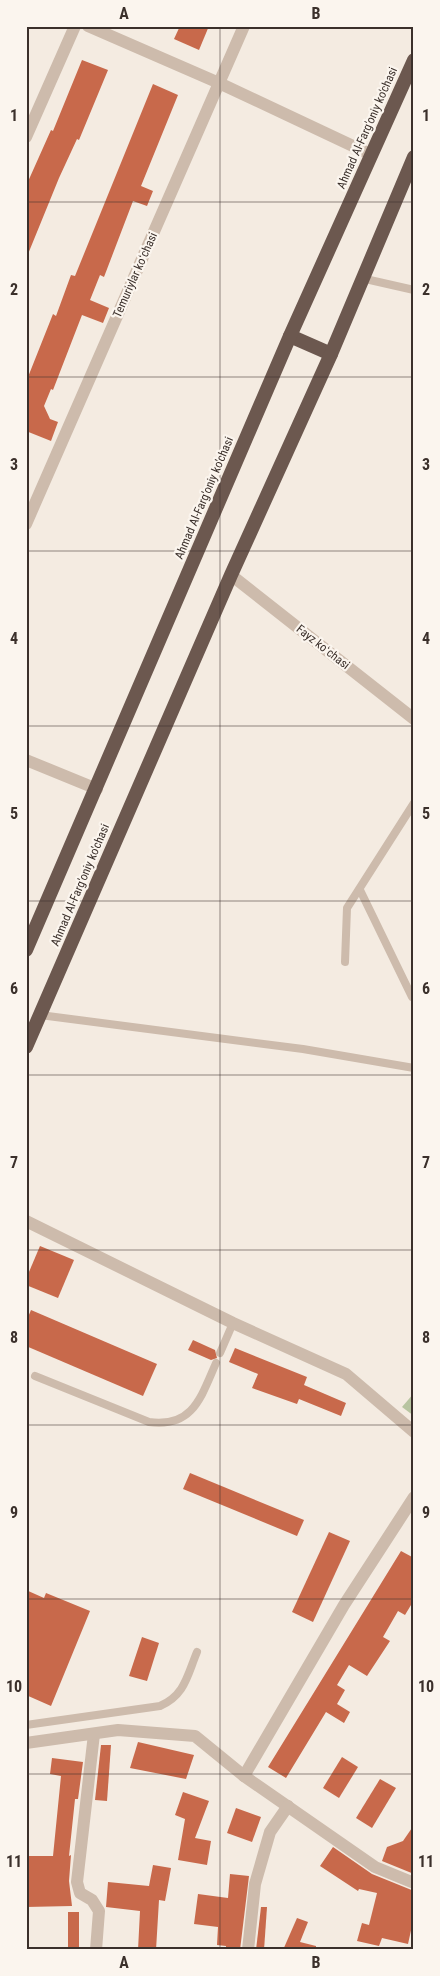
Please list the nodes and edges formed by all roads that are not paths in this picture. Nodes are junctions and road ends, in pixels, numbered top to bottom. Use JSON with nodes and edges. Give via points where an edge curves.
{"nodes":[{"id":1,"x":74,"y":26,"type":"edge"},
{"id":2,"x":88,"y":26,"type":"edge"},
{"id":3,"x":244,"y":26,"type":"edge"},
{"id":4,"x":414,"y":60,"type":"edge"},
{"id":5,"x":219,"y":83,"type":"junction"},
{"id":6,"x":26,"y":137,"type":"edge"},
{"id":7,"x":372,"y":155,"type":"junction"},
{"id":8,"x":414,"y":157,"type":"edge"},
{"id":9,"x":361,"y":278,"type":"junction"},
{"id":10,"x":414,"y":290,"type":"edge"},
{"id":11,"x":290,"y":336,"type":"junction"},
{"id":12,"x":331,"y":354,"type":"junction"},
{"id":13,"x":26,"y":524,"type":"edge"},
{"id":14,"x":231,"y":575,"type":"junction"},
{"id":15,"x":412,"y":715,"type":"edge"},
{"id":16,"x":26,"y":760,"type":"edge"},
{"id":17,"x":96,"y":789,"type":"junction"},
{"id":18,"x":414,"y":803,"type":"edge"},
{"id":19,"x":360,"y":890,"type":"junction"},
{"id":20,"x":26,"y":950,"type":"edge"},
{"id":21,"x":345,"y":962,"type":"dead end"},
{"id":22,"x":412,"y":997,"type":"dead end"},
{"id":23,"x":40,"y":1015,"type":"junction"},
{"id":24,"x":26,"y":1047,"type":"edge"},
{"id":25,"x":414,"y":1068,"type":"edge"},
{"id":26,"x":26,"y":1221,"type":"edge"},
{"id":27,"x":233,"y":1323,"type":"junction"},
{"id":28,"x":220,"y":1353,"type":"dead end"},
{"id":29,"x":216,"y":1363,"type":"dead end"},
{"id":30,"x":35,"y":1376,"type":"dead end"},
{"id":31,"x":414,"y":1432,"type":"edge"},
{"id":32,"x":414,"y":1497,"type":"edge"},
{"id":33,"x":197,"y":1652,"type":"dead end"},
{"id":34,"x":26,"y":1725,"type":"edge"},
{"id":35,"x":94,"y":1734,"type":"junction"},
{"id":36,"x":26,"y":1743,"type":"edge"},
{"id":37,"x":244,"y":1776,"type":"junction"},
{"id":38,"x":288,"y":1806,"type":"junction"},
{"id":39,"x":414,"y":1883,"type":"edge"},
{"id":40,"x":96,"y":1950,"type":"edge"},
{"id":41,"x":248,"y":1950,"type":"edge"}],
"edges":[{"from":1,"to":6,"type":"street"},
{"from":2,"to":5,"type":"street"},
{"from":3,"to":5,"type":"street","name":"Temuriylar koʻchasi"},
{"from":4,"to":7,"type":"highway","name":"Ahmad Al-Farg'oniy ko'chasi"},
{"from":5,"to":7,"type":"street"},
{"from":5,"to":13,"type":"street","name":"Temuriylar koʻchasi"},
{"from":7,"to":11,"type":"highway","name":"Ahmad Al-Farg'oniy ko'chasi"},
{"from":8,"to":9,"type":"highway","name":"Ahmad Al-Farg'oniy ko'chasi"},
{"from":9,"to":10,"type":"lane"},
{"from":9,"to":12,"type":"highway","name":"Ahmad Al-Farg'oniy ko'chasi"},
{"from":11,"to":12,"type":"highway"},
{"from":11,"to":17,"type":"highway","name":"Ahmad Al-Farg'oniy ko'chasi"},
{"from":12,"to":14,"type":"highway","name":"Ahmad Al-Farg'oniy ko'chasi"},
{"from":14,"to":15,"type":"street","name":"Fayz koʻchasi"},
{"from":14,"to":23,"type":"highway","name":"Ahmad Al-Farg'oniy ko'chasi"},
{"from":16,"to":17,"type":"street"},
{"from":17,"to":20,"type":"highway","name":"Ahmad Al-Farg'oniy ko'chasi"},
{"from":18,"to":19,"type":"lane"},
{"from":19,"to":21,"type":"lane","via":[[347,908]]},
{"from":19,"to":22,"type":"lane"},
{"from":23,"to":24,"type":"highway","name":"Ahmad Al-Farg'oniy ko'chasi"},
{"from":23,"to":25,"type":"lane","via":[[303,1049]]},
{"from":26,"to":27,"type":"street"},
{"from":27,"to":28,"type":"lane"},
{"from":27,"to":31,"type":"street","via":[[346,1374]]},
{"from":29,"to":30,"type":"lane","via":[[190,1412],[178,1421],[165,1424],[149,1422]]},
{"from":32,"to":37,"type":"street","via":[[344,1605]]},
{"from":33,"to":34,"type":"lane","via":[[180,1692],[174,1700],[160,1706]]},
{"from":35,"to":36,"type":"street"},
{"from":35,"to":37,"type":"street","via":[[118,1730],[195,1736]]},
{"from":35,"to":40,"type":"street","via":[[77,1882],[80,1893],[92,1900],[99,1911]]},
{"from":37,"to":38,"type":"street"},
{"from":38,"to":39,"type":"street","via":[[375,1867]]},
{"from":38,"to":41,"type":"street","via":[[270,1832],[256,1884]]}]}
